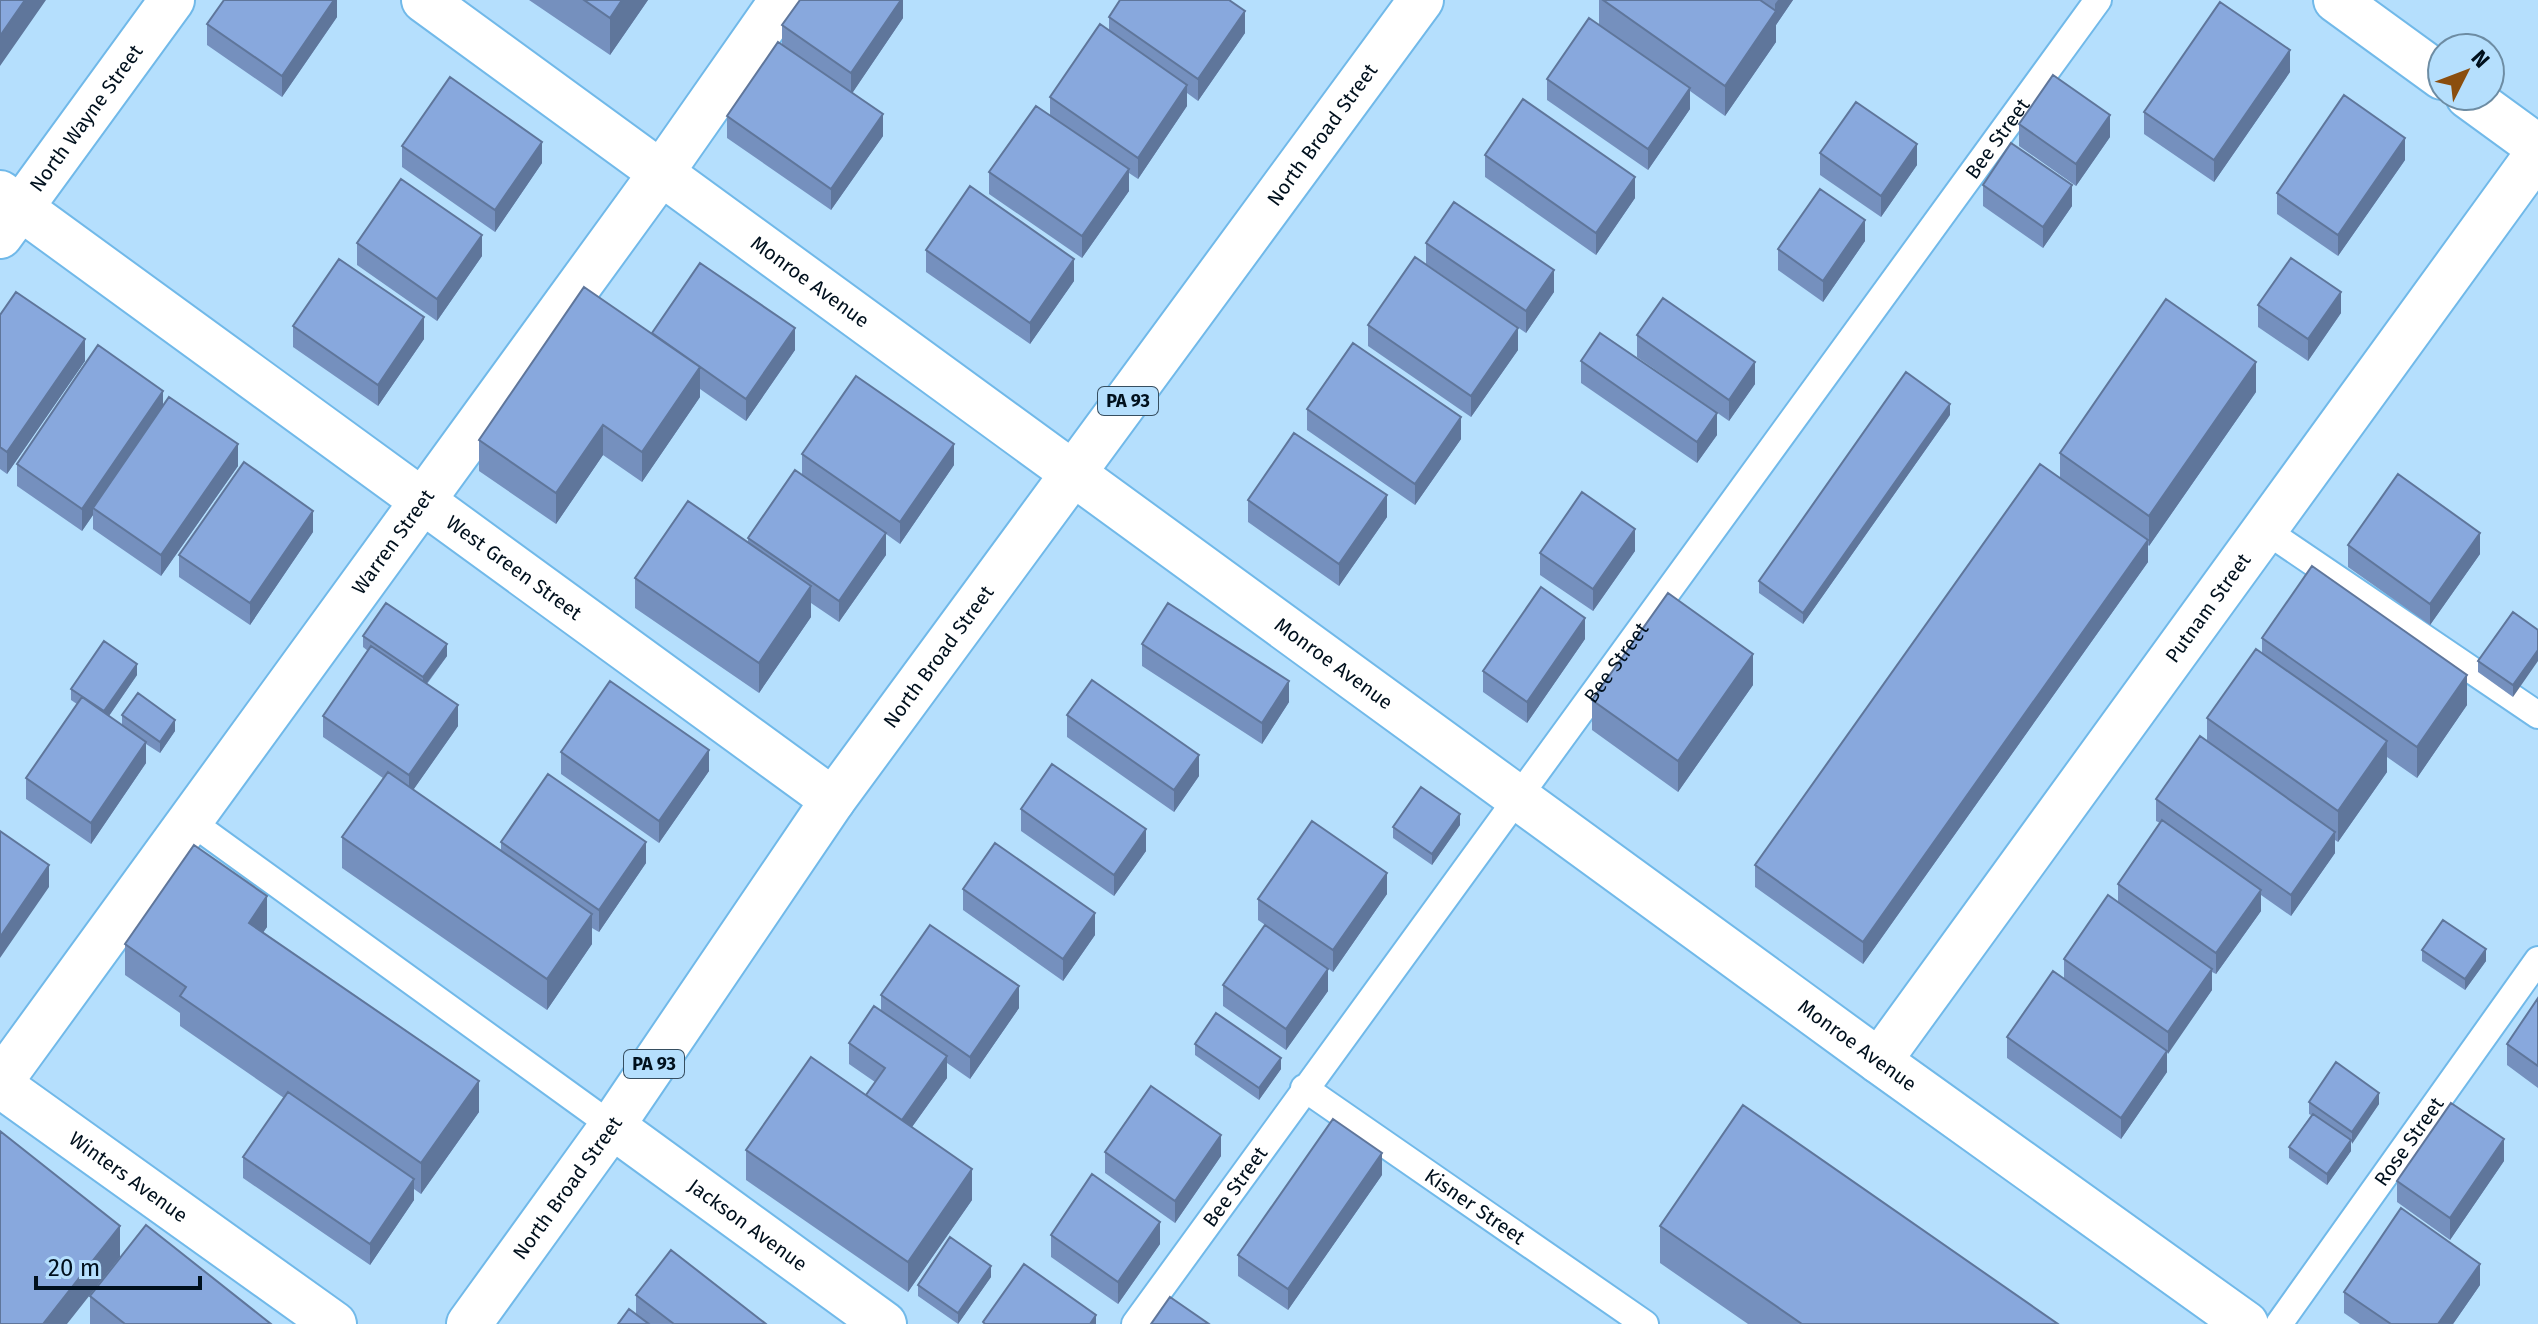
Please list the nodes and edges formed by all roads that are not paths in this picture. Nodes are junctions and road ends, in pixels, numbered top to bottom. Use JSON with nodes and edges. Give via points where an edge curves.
{"nodes":[{"id":1,"x":172,"y":0,"type":"edge"},
{"id":2,"x":424,"y":0,"type":"edge"},
{"id":3,"x":782,"y":0,"type":"edge"},
{"id":4,"x":1421,"y":0,"type":"edge"},
{"id":5,"x":2098,"y":0,"type":"edge"},
{"id":6,"x":2336,"y":0,"type":"edge"},
{"id":7,"x":2426,"y":65,"type":"edge"},
{"id":8,"x":2489,"y":112,"type":"edge"},
{"id":9,"x":2538,"y":150,"type":"edge"},
{"id":10,"x":661,"y":173,"type":"junction"},
{"id":11,"x":7,"y":212,"type":"edge"},
{"id":12,"x":1074,"y":474,"type":"junction"},
{"id":13,"x":422,"y":501,"type":"junction"},
{"id":14,"x":2265,"y":530,"type":"junction"},
{"id":15,"x":2538,"y":715,"type":"edge"},
{"id":16,"x":1518,"y":798,"type":"junction"},
{"id":17,"x":833,"y":800,"type":"junction"},
{"id":18,"x":190,"y":821,"type":"junction"},
{"id":19,"x":2538,"y":960,"type":"edge"},
{"id":20,"x":1879,"y":1061,"type":"junction"},
{"id":21,"x":0,"y":1083,"type":"edge"},
{"id":22,"x":1304,"y":1088,"type":"junction"},
{"id":23,"x":612,"y":1126,"type":"junction"},
{"id":24,"x":334,"y":1324,"type":"edge"},
{"id":25,"x":469,"y":1324,"type":"edge"},
{"id":26,"x":884,"y":1324,"type":"edge"},
{"id":27,"x":1135,"y":1324,"type":"edge"},
{"id":28,"x":1645,"y":1324,"type":"edge"},
{"id":29,"x":2246,"y":1324,"type":"edge"},
{"id":30,"x":2279,"y":1324,"type":"edge"}],
"edges":[{"from":1,"to":11,"type":"main road","name":"North Wayne Street"},
{"from":2,"to":10,"type":"main road","name":"Monroe Avenue"},
{"from":3,"to":10,"type":"main road","name":"Warren Street"},
{"from":4,"to":12,"type":"main road","name":"North Broad Street","number":"PA 93"},
{"from":5,"to":16,"type":"lane","name":"Bee Street"},
{"from":6,"to":7,"type":"main road"},
{"from":8,"to":9,"type":"main road"},
{"from":9,"to":14,"type":"main road","name":"Putnam Street"},
{"from":10,"to":12,"type":"main road","name":"Monroe Avenue"},
{"from":10,"to":13,"type":"main road","name":"Warren Street"},
{"from":11,"to":13,"type":"main road","name":"West Green Street"},
{"from":12,"to":16,"type":"main road","name":"Monroe Avenue"},
{"from":12,"to":17,"type":"main road","name":"North Broad Street","number":"PA 93"},
{"from":13,"to":17,"type":"main road","name":"West Green Street"},
{"from":13,"to":18,"type":"main road","name":"Warren Street"},
{"from":14,"to":15,"type":"lane"},
{"from":14,"to":20,"type":"main road","name":"Putnam Street"},
{"from":16,"to":20,"type":"main road","name":"Monroe Avenue"},
{"from":16,"to":22,"type":"lane","name":"Bee Street"},
{"from":17,"to":23,"type":"main road","name":"North Broad Street","number":"PA 93"},
{"from":18,"to":21,"type":"main road","name":"Warren Street"},
{"from":18,"to":23,"type":"lane"},
{"from":19,"to":30,"type":"lane","name":"Rose Street"},
{"from":20,"to":29,"type":"main road","name":"Monroe Avenue"},
{"from":21,"to":24,"type":"main road","name":"Winters Avenue"},
{"from":22,"to":27,"type":"lane","name":"Bee Street"},
{"from":22,"to":28,"type":"lane","name":"Kisner Street"},
{"from":23,"to":25,"type":"main road","name":"North Broad Street","number":"PA 93"},
{"from":23,"to":26,"type":"main road","name":"Jackson Avenue"}]}
